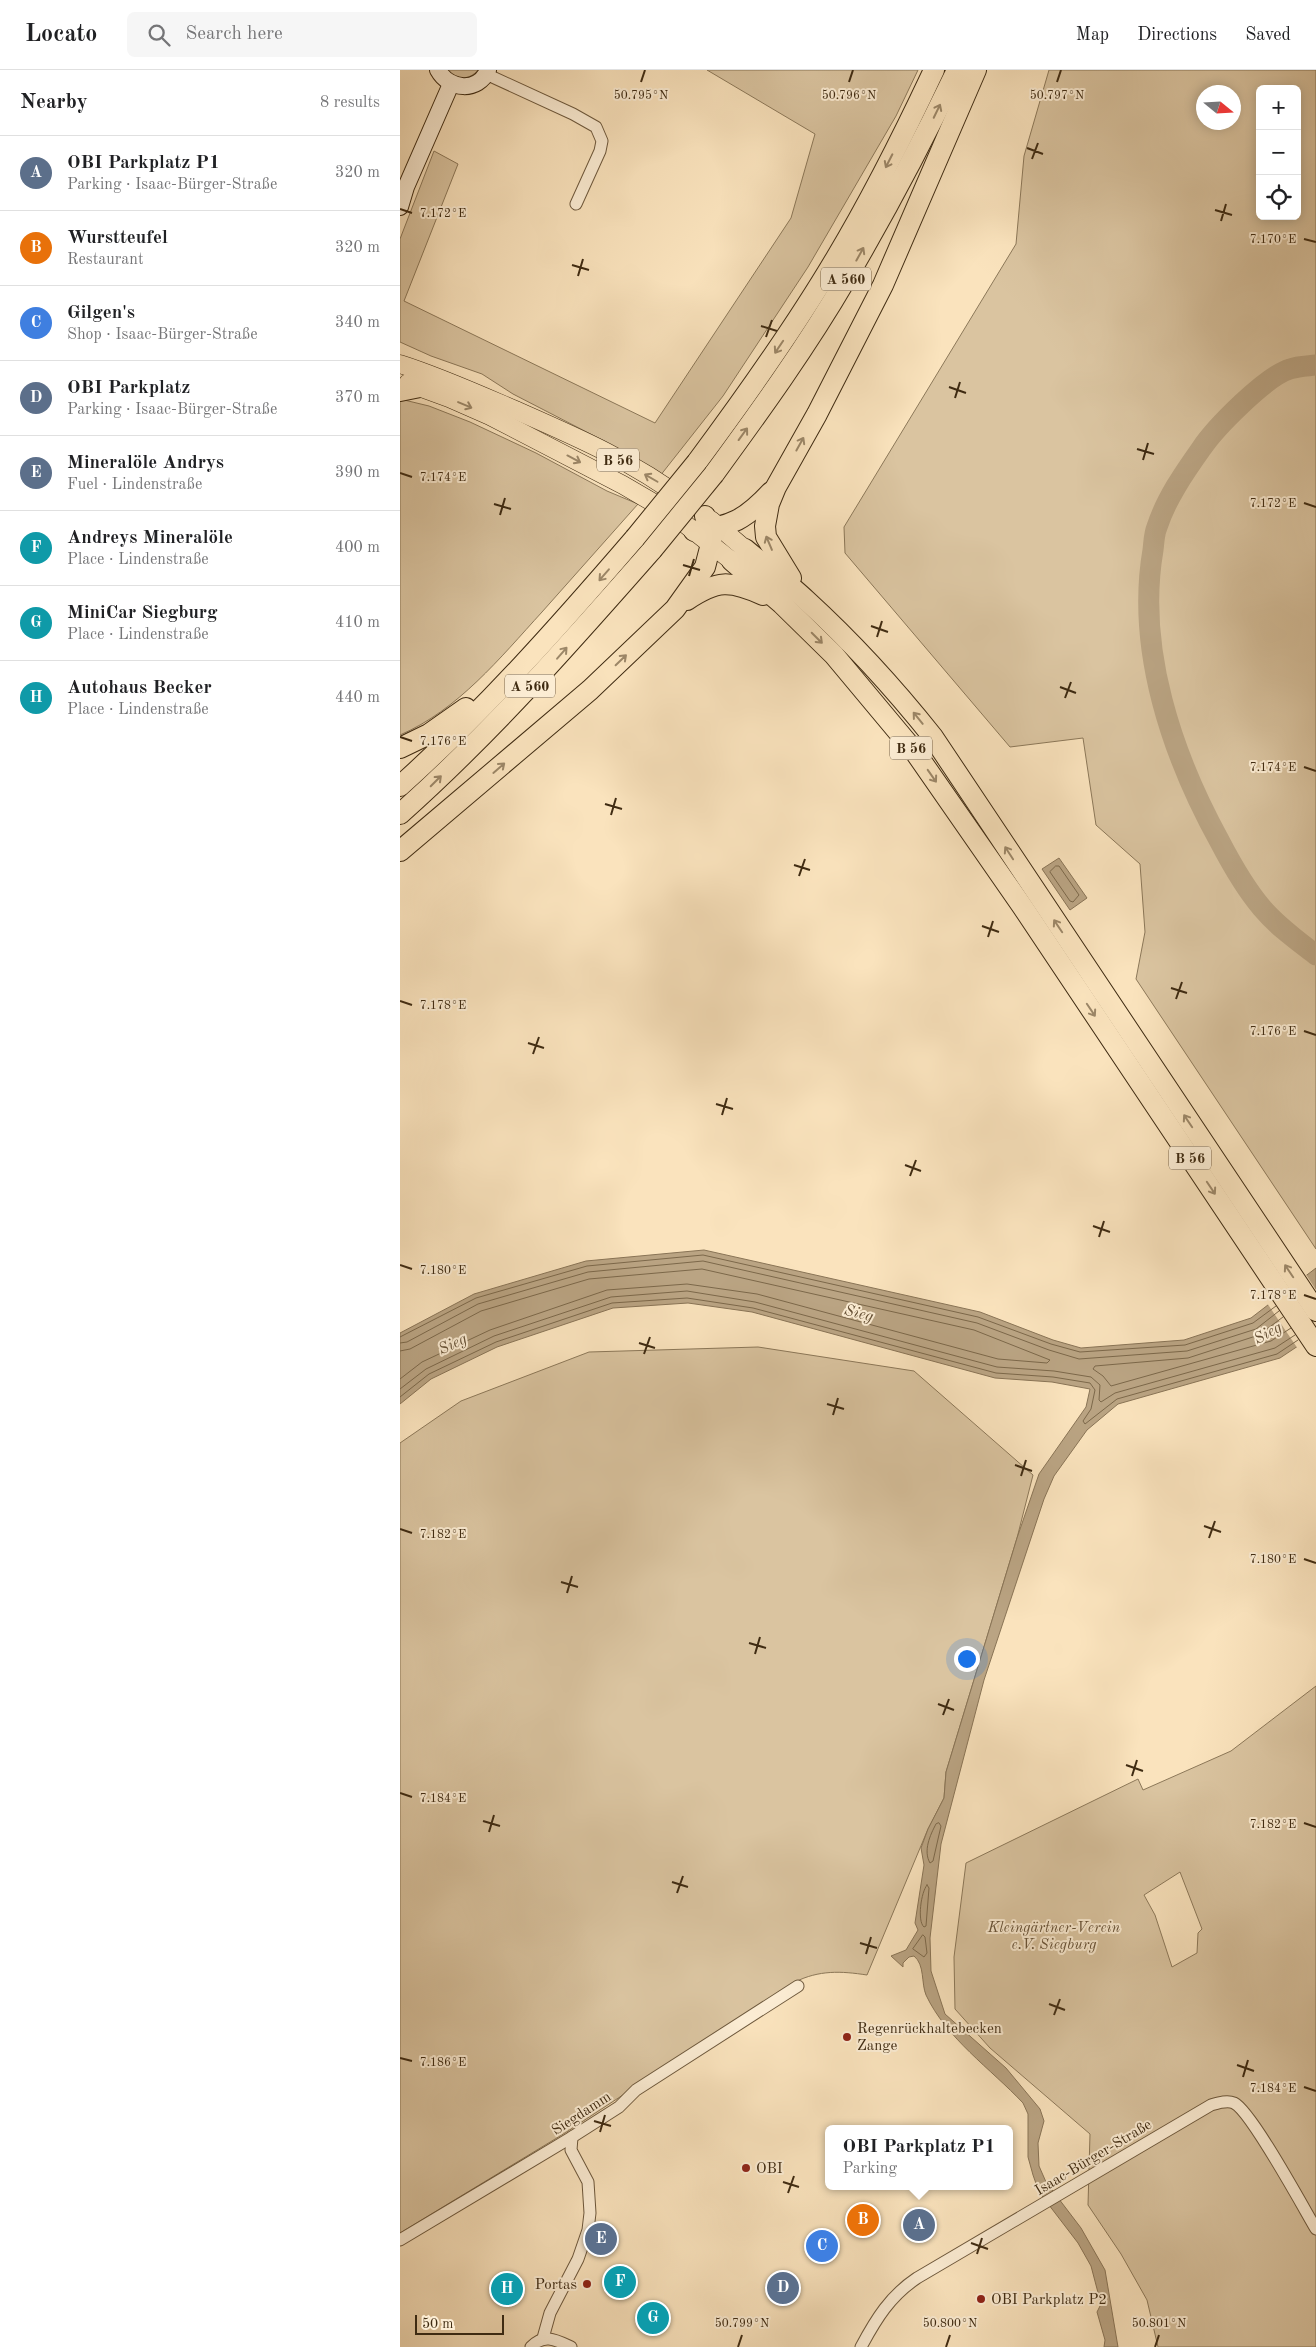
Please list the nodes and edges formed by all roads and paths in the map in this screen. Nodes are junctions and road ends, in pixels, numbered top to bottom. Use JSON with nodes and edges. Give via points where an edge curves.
{"nodes":[{"id":1,"x":438,"y":70,"type":"edge"},
{"id":2,"x":934,"y":70,"type":"edge"},
{"id":3,"x":957,"y":70,"type":"edge"},
{"id":4,"x":976,"y":70,"type":"edge"},
{"id":5,"x":487,"y":72,"type":"edge"},
{"id":6,"x":451,"y":84,"type":"junction"},
{"id":7,"x":403,"y":191,"type":"edge"},
{"id":8,"x":576,"y":204,"type":"dead end"},
{"id":9,"x":400,"y":206,"type":"edge"},
{"id":10,"x":401,"y":368,"type":"edge"},
{"id":11,"x":420,"y":387,"type":"junction"},
{"id":12,"x":400,"y":391,"type":"edge"},
{"id":13,"x":776,"y":487,"type":"junction"},
{"id":14,"x":708,"y":530,"type":"junction"},
{"id":15,"x":739,"y":555,"type":"junction"},
{"id":16,"x":804,"y":599,"type":"junction"},
{"id":17,"x":782,"y":604,"type":"junction"},
{"id":18,"x":675,"y":608,"type":"junction"},
{"id":19,"x":513,"y":675,"type":"junction"},
{"id":20,"x":400,"y":748,"type":"edge"},
{"id":21,"x":400,"y":786,"type":"edge"},
{"id":22,"x":400,"y":814,"type":"edge"},
{"id":23,"x":400,"y":851,"type":"edge"},
{"id":24,"x":1072,"y":964,"type":"junction"},
{"id":25,"x":1316,"y":1311,"type":"edge"},
{"id":26,"x":1316,"y":1346,"type":"edge"},
{"id":27,"x":798,"y":1986,"type":"dead end"},
{"id":28,"x":572,"y":2137,"type":"junction"},
{"id":29,"x":1316,"y":2229,"type":"edge"},
{"id":30,"x":400,"y":2240,"type":"edge"},
{"id":31,"x":543,"y":2338,"type":"junction"},
{"id":32,"x":531,"y":2347,"type":"edge"},
{"id":33,"x":571,"y":2347,"type":"edge"},
{"id":34,"x":861,"y":2347,"type":"edge"}],
"edges":[{"from":1,"to":6,"type":"main road"},
{"from":2,"to":19,"type":"highway","number":"A 560","one_way":true,"bridge":true,"via":[[837,257],[779,348],[697,462],[636,538]]},
{"from":22,"to":3,"type":"highway","number":"A 560","one_way":true,"bridge":true,"via":[[550,666],[714,474],[846,280],[903,178]]},
{"from":13,"to":4,"type":"highway","one_way":true,"via":[[883,285]]},
{"from":5,"to":6,"type":"main road","via":[[474,84]]},
{"from":5,"to":8,"type":"street","via":[[596,126],[602,141],[600,151]]},
{"from":6,"to":7,"type":"main road"},
{"from":7,"to":9,"type":"main road"},
{"from":10,"to":11,"type":"main road","number":"B 56"},
{"from":14,"to":10,"type":"main road","number":"B 56","one_way":true,"via":[[654,480],[581,440],[543,421]]},
{"from":11,"to":12,"type":"highway"},
{"from":11,"to":14,"type":"main road","number":"B 56","one_way":true,"via":[[531,436],[670,513]]},
{"from":13,"to":14,"type":"highway","via":[[748,515]]},
{"from":16,"to":13,"type":"highway","one_way":true,"via":[[766,537],[769,504]]},
{"from":14,"to":15,"type":"main road","number":"B 56"},
{"from":14,"to":18,"type":"highway","via":[[705,567]]},
{"from":15,"to":16,"type":"highway","number":"B 56"},
{"from":15,"to":17,"type":"highway","number":"B 56"},
{"from":24,"to":16,"type":"highway","number":"B 56","one_way":true,"via":[[933,737],[886,681]]},
{"from":17,"to":18,"type":"highway","via":[[748,588],[718,584],[704,588]]},
{"from":17,"to":24,"type":"highway","number":"B 56","one_way":true,"via":[[840,662],[915,752]]},
{"from":23,"to":18,"type":"highway","one_way":true,"via":[[590,690]]},
{"from":19,"to":20,"type":"highway","via":[[429,734]]},
{"from":19,"to":21,"type":"highway","number":"A 560"},
{"from":25,"to":24,"type":"highway","number":"B 56","one_way":true},
{"from":24,"to":26,"type":"highway","number":"B 56","one_way":true},
{"from":27,"to":28,"type":"street","name":"Siegdamm","via":[[636,2090],[619,2107]]},
{"from":28,"to":30,"type":"street","name":"Siegdamm"},
{"from":28,"to":31,"type":"street","via":[[570,2150],[588,2182],[588,2230],[578,2259],[550,2313]]},
{"from":29,"to":34,"type":"street","name":"Isaac-Bürger-Straße","via":[[1250,2118],[1233,2102],[1211,2105],[902,2288],[885,2306]]},
{"from":31,"to":32,"type":"street"},
{"from":31,"to":33,"type":"street"}]}
